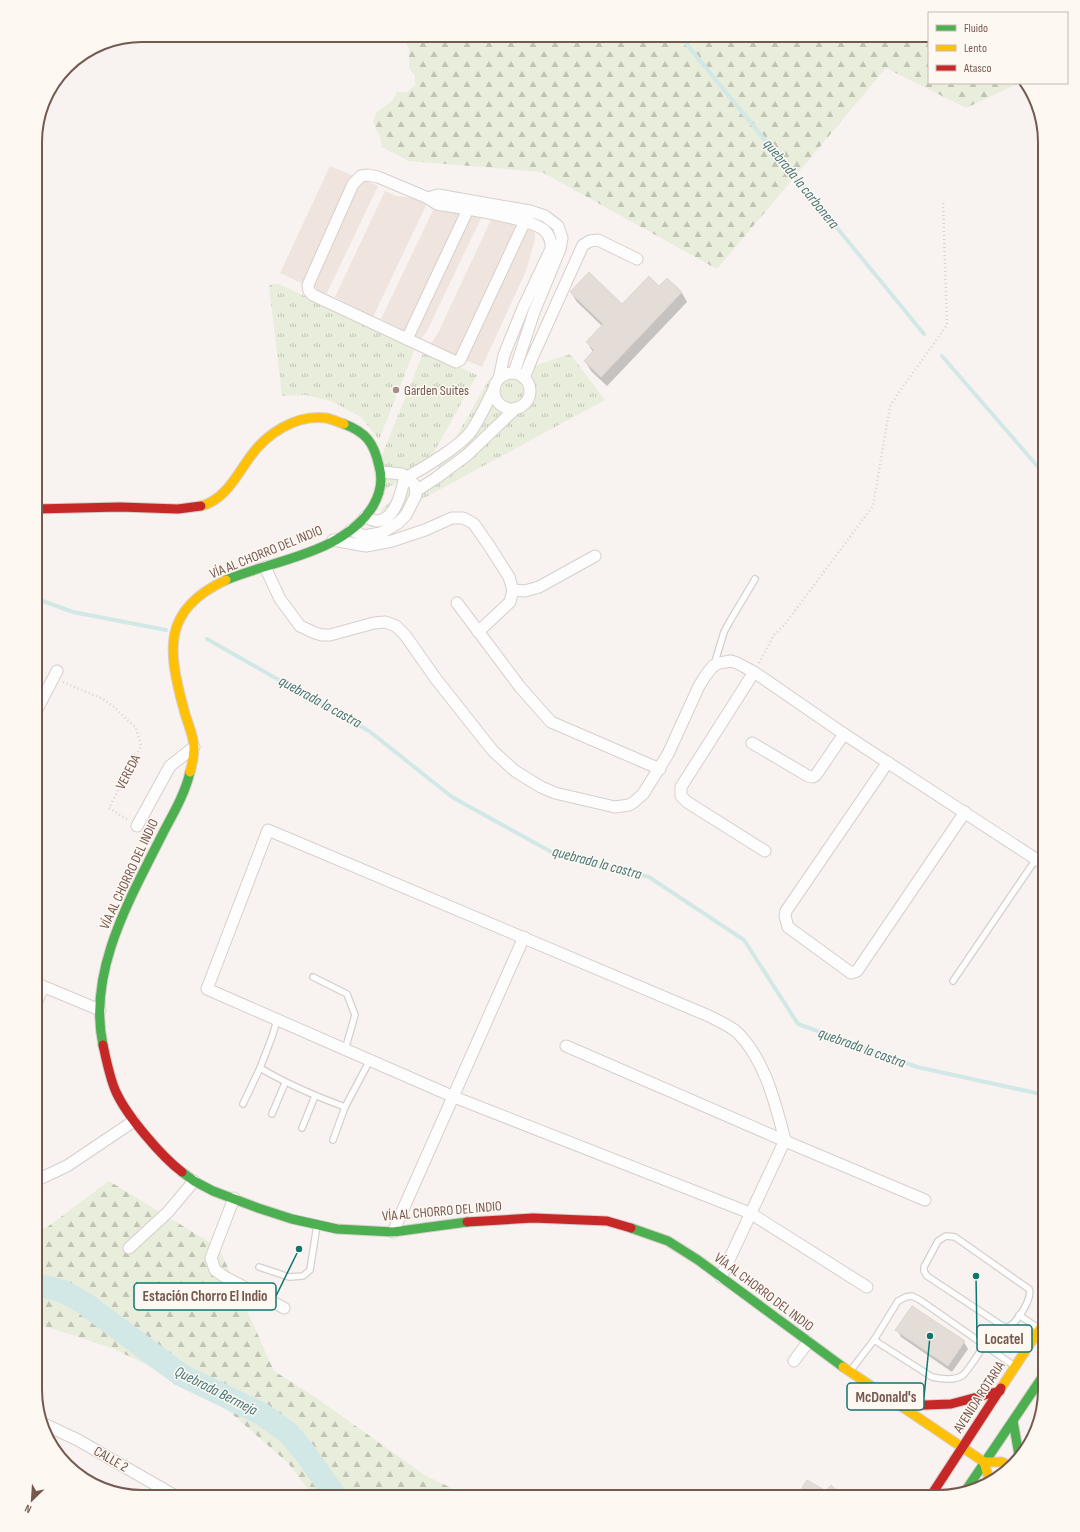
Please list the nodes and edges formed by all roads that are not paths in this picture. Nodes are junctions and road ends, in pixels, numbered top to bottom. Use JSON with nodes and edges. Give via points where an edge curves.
{"nodes":[{"id":1,"x":470,"y":205,"type":"junction"},
{"id":2,"x":528,"y":216,"type":"junction"},
{"id":3,"x":637,"y":259,"type":"dead end"},
{"id":4,"x":522,"y":308,"type":"junction"},
{"id":5,"x":534,"y":312,"type":"junction"},
{"id":6,"x":407,"y":339,"type":"junction"},
{"id":7,"x":519,"y":376,"type":"junction"},
{"id":8,"x":497,"y":384,"type":"junction"},
{"id":9,"x":516,"y":408,"type":"junction"},
{"id":10,"x":380,"y":472,"type":"junction"},
{"id":11,"x":406,"y":476,"type":"junction"},
{"id":12,"x":416,"y":491,"type":"junction"},
{"id":13,"x":42,"y":509,"type":"edge"},
{"id":14,"x":365,"y":517,"type":"junction"},
{"id":15,"x":351,"y":530,"type":"junction"},
{"id":16,"x":333,"y":540,"type":"junction"},
{"id":17,"x":595,"y":556,"type":"dead end"},
{"id":18,"x":265,"y":567,"type":"junction"},
{"id":19,"x":755,"y":579,"type":"dead end"},
{"id":20,"x":513,"y":590,"type":"junction"},
{"id":21,"x":457,"y":603,"type":"dead end"},
{"id":22,"x":478,"y":632,"type":"junction"},
{"id":23,"x":713,"y":666,"type":"junction"},
{"id":24,"x":754,"y":672,"type":"junction"},
{"id":25,"x":55,"y":674,"type":"road end"},
{"id":26,"x":42,"y":699,"type":"edge"},
{"id":27,"x":844,"y":734,"type":"junction"},
{"id":28,"x":752,"y":743,"type":"dead end"},
{"id":29,"x":194,"y":747,"type":"junction"},
{"id":30,"x":888,"y":762,"type":"junction"},
{"id":31,"x":660,"y":769,"type":"junction"},
{"id":32,"x":965,"y":812,"type":"junction"},
{"id":33,"x":137,"y":826,"type":"road end"},
{"id":34,"x":765,"y":851,"type":"dead end"},
{"id":35,"x":1038,"y":861,"type":"edge"},
{"id":36,"x":1038,"y":865,"type":"edge"},
{"id":37,"x":524,"y":937,"type":"junction"},
{"id":38,"x":313,"y":976,"type":"dead end"},
{"id":39,"x":952,"y":981,"type":"dead end"},
{"id":40,"x":42,"y":987,"type":"edge"},
{"id":41,"x":100,"y":1010,"type":"junction"},
{"id":42,"x":277,"y":1020,"type":"junction"},
{"id":43,"x":566,"y":1046,"type":"dead end"},
{"id":44,"x":345,"y":1050,"type":"junction"},
{"id":45,"x":370,"y":1060,"type":"junction"},
{"id":46,"x":260,"y":1068,"type":"junction"},
{"id":47,"x":285,"y":1083,"type":"junction"},
{"id":48,"x":315,"y":1096,"type":"junction"},
{"id":49,"x":454,"y":1097,"type":"junction"},
{"id":50,"x":243,"y":1104,"type":"dead end"},
{"id":51,"x":345,"y":1107,"type":"junction"},
{"id":52,"x":272,"y":1114,"type":"dead end"},
{"id":53,"x":134,"y":1121,"type":"junction"},
{"id":54,"x":302,"y":1128,"type":"dead end"},
{"id":55,"x":334,"y":1140,"type":"dead end"},
{"id":56,"x":785,"y":1140,"type":"junction"},
{"id":57,"x":42,"y":1178,"type":"edge"},
{"id":58,"x":194,"y":1181,"type":"junction"},
{"id":59,"x":234,"y":1198,"type":"junction"},
{"id":60,"x":925,"y":1200,"type":"dead end"},
{"id":61,"x":750,"y":1213,"type":"junction"},
{"id":62,"x":317,"y":1225,"type":"junction"},
{"id":63,"x":393,"y":1232,"type":"junction"},
{"id":64,"x":129,"y":1248,"type":"dead end"},
{"id":65,"x":259,"y":1267,"type":"dead end"},
{"id":66,"x":721,"y":1277,"type":"junction"},
{"id":67,"x":867,"y":1287,"type":"dead end"},
{"id":68,"x":284,"y":1308,"type":"dead end"},
{"id":69,"x":1019,"y":1315,"type":"junction"},
{"id":70,"x":1038,"y":1329,"type":"edge"},
{"id":71,"x":1038,"y":1333,"type":"edge"},
{"id":72,"x":874,"y":1340,"type":"junction"},
{"id":73,"x":808,"y":1342,"type":"junction"},
{"id":74,"x":984,"y":1346,"type":"junction"},
{"id":75,"x":794,"y":1361,"type":"dead end"},
{"id":76,"x":1015,"y":1367,"type":"junction"},
{"id":77,"x":850,"y":1372,"type":"junction"},
{"id":78,"x":1038,"y":1383,"type":"edge"},
{"id":79,"x":1000,"y":1391,"type":"junction"},
{"id":80,"x":900,"y":1406,"type":"junction"},
{"id":81,"x":1013,"y":1420,"type":"junction"},
{"id":82,"x":49,"y":1426,"type":"edge"},
{"id":83,"x":963,"y":1448,"type":"junction"},
{"id":84,"x":1018,"y":1450,"type":"edge"},
{"id":85,"x":984,"y":1462,"type":"junction"},
{"id":86,"x":1005,"y":1464,"type":"edge"},
{"id":87,"x":988,"y":1477,"type":"edge"},
{"id":88,"x":969,"y":1485,"type":"edge"},
{"id":89,"x":154,"y":1490,"type":"edge"},
{"id":90,"x":935,"y":1490,"type":"edge"}],
"edges":[{"from":1,"to":2,"type":"street"},
{"from":1,"to":6,"type":"street"},
{"from":1,"to":6,"type":"street","via":[[438,195],[428,198],[368,175],[360,176],[353,184],[308,285],[308,291]]},
{"from":2,"to":4,"type":"street","via":[[544,230],[551,249]]},
{"from":2,"to":5,"type":"street","via":[[545,216],[558,226],[562,238],[560,249]]},
{"from":2,"to":6,"type":"street","via":[[460,360],[456,362]]},
{"from":3,"to":7,"type":"street","via":[[598,240],[583,245],[532,358]]},
{"from":4,"to":5,"type":"street"},
{"from":4,"to":8,"type":"street","via":[[504,355]]},
{"from":5,"to":7,"type":"street"},
{"from":7,"to":8,"type":"street","via":[[503,375]]},
{"from":7,"to":9,"type":"street","via":[[528,382],[530,393],[525,403]]},
{"from":8,"to":9,"type":"street","via":[[497,400],[500,404],[510,409]]},
{"from":8,"to":11,"type":"street","via":[[466,437],[426,466]]},
{"from":9,"to":12,"type":"street","via":[[467,455]]},
{"from":10,"to":11,"type":"street"},
{"from":10,"to":13,"type":"street","name":"VÍA AL CHORRO DEL INDIO","via":[[375,453],[366,436],[347,425],[326,418],[309,419],[281,428],[267,438],[224,492],[207,504],[185,510],[132,507]]},
{"from":10,"to":14,"type":"street","name":"VÍA AL CHORRO DEL INDIO","via":[[381,490]]},
{"from":11,"to":12,"type":"street","via":[[415,485]]},
{"from":11,"to":14,"type":"street","via":[[392,511],[386,518],[376,521]]},
{"from":12,"to":15,"type":"street","via":[[406,515],[383,532],[364,536]]},
{"from":14,"to":15,"type":"street","name":"VÍA AL CHORRO DEL INDIO"},
{"from":15,"to":16,"type":"street","name":"VÍA AL CHORRO DEL INDIO"},
{"from":16,"to":18,"type":"street","name":"VÍA AL CHORRO DEL INDIO"},
{"from":16,"to":20,"type":"street","via":[[366,546],[392,541],[452,518],[463,518],[474,524],[490,547],[509,577]]},
{"from":17,"to":20,"type":"street","via":[[540,588]]},
{"from":18,"to":29,"type":"street","name":"VÍA AL CHORRO DEL INDIO","via":[[221,582],[199,597],[184,611],[174,632],[172,656]]},
{"from":18,"to":31,"type":"street","via":[[280,599],[300,626],[310,631],[330,635],[380,622],[401,630],[494,752],[516,771],[541,787],[608,806],[622,806],[639,798]]},
{"from":19,"to":23,"type":"lane","via":[[724,632]]},
{"from":20,"to":22,"type":"street","via":[[510,602]]},
{"from":21,"to":22,"type":"street"},
{"from":22,"to":31,"type":"street","via":[[520,687],[551,722]]},
{"from":23,"to":24,"type":"street","via":[[731,661]]},
{"from":23,"to":31,"type":"street","via":[[699,686]]},
{"from":24,"to":27,"type":"street"},
{"from":24,"to":34,"type":"street","via":[[681,787],[681,796]]},
{"from":25,"to":26,"type":"street"},
{"from":27,"to":28,"type":"street","via":[[813,777]]},
{"from":27,"to":30,"type":"street"},
{"from":29,"to":33,"type":"street","via":[[170,766]]},
{"from":29,"to":41,"type":"street","name":"VÍA AL CHORRO DEL INDIO","via":[[189,778],[182,796],[130,899],[114,938],[106,966]]},
{"from":30,"to":32,"type":"street"},
{"from":30,"to":32,"type":"street","via":[[785,916],[788,927],[851,973],[857,971]]},
{"from":32,"to":35,"type":"street"},
{"from":36,"to":39,"type":"lane"},
{"from":37,"to":42,"type":"street","via":[[268,830],[207,989]]},
{"from":37,"to":49,"type":"street"},
{"from":37,"to":56,"type":"street","via":[[710,1016],[738,1032],[758,1061],[775,1101]]},
{"from":38,"to":44,"type":"lane","via":[[347,994],[355,1015]]},
{"from":40,"to":41,"type":"street"},
{"from":41,"to":53,"type":"street","name":"VÍA AL CHORRO DEL INDIO","via":[[100,1032],[109,1071],[116,1092]]},
{"from":42,"to":44,"type":"street"},
{"from":42,"to":46,"type":"lane"},
{"from":43,"to":56,"type":"street"},
{"from":44,"to":45,"type":"street"},
{"from":45,"to":49,"type":"street"},
{"from":45,"to":51,"type":"lane"},
{"from":46,"to":47,"type":"lane"},
{"from":46,"to":50,"type":"lane"},
{"from":47,"to":48,"type":"lane"},
{"from":47,"to":52,"type":"lane"},
{"from":48,"to":51,"type":"lane"},
{"from":48,"to":54,"type":"lane"},
{"from":49,"to":61,"type":"street"},
{"from":49,"to":63,"type":"street"},
{"from":51,"to":55,"type":"lane"},
{"from":53,"to":57,"type":"street","via":[[67,1166]]},
{"from":53,"to":58,"type":"street","name":"VÍA AL CHORRO DEL INDIO","via":[[171,1164]]},
{"from":56,"to":60,"type":"street"},
{"from":56,"to":61,"type":"street"},
{"from":58,"to":59,"type":"street","name":"VÍA AL CHORRO DEL INDIO"},
{"from":58,"to":64,"type":"street","via":[[168,1212]]},
{"from":59,"to":62,"type":"street","name":"VÍA AL CHORRO DEL INDIO"},
{"from":59,"to":68,"type":"street","via":[[211,1258],[215,1270]]},
{"from":61,"to":66,"type":"street"},
{"from":61,"to":67,"type":"street"},
{"from":62,"to":63,"type":"street","name":"VÍA AL CHORRO DEL INDIO","via":[[337,1229]]},
{"from":62,"to":65,"type":"lane","via":[[310,1270],[303,1276],[289,1277]]},
{"from":63,"to":66,"type":"street","name":"VÍA AL CHORRO DEL INDIO","via":[[468,1222],[533,1218],[607,1221],[668,1241]]},
{"from":66,"to":73,"type":"street","name":"VÍA AL CHORRO DEL INDIO"},
{"from":69,"to":69,"type":"lane","via":[[1028,1302],[1028,1290],[955,1237],[946,1236],[938,1241],[924,1267],[927,1276],[1001,1326],[1009,1326]]},
{"from":69,"to":70,"type":"lane"},
{"from":71,"to":76,"type":"street","name":"AVENIDA ROTARIA"},
{"from":72,"to":74,"type":"lane","via":[[932,1377],[942,1379],[963,1375]]},
{"from":72,"to":74,"type":"lane","via":[[898,1301],[906,1296],[912,1296]]},
{"from":72,"to":77,"type":"lane"},
{"from":73,"to":75,"type":"street"},
{"from":73,"to":77,"type":"street","name":"VÍA AL CHORRO DEL INDIO"},
{"from":74,"to":76,"type":"lane"},
{"from":76,"to":79,"type":"street","name":"AVENIDA ROTARIA"},
{"from":77,"to":80,"type":"street","name":"VÍA AL CHORRO DEL INDIO"},
{"from":78,"to":81,"type":"street"},
{"from":79,"to":80,"type":"street","via":[[951,1404]]},
{"from":79,"to":83,"type":"street","name":"AVENIDA ROTARIA"},
{"from":80,"to":83,"type":"street","name":"VÍA AL CHORRO DEL INDIO"},
{"from":81,"to":84,"type":"street"},
{"from":81,"to":85,"type":"street"},
{"from":82,"to":89,"type":"street","name":"CALLE 2","via":[[78,1440]]},
{"from":83,"to":85,"type":"street","name":"VÍA AL CHORRO DEL INDIO"},
{"from":83,"to":90,"type":"street","name":"AVENIDA ROTARIA"},
{"from":85,"to":86,"type":"street"},
{"from":85,"to":87,"type":"street"},
{"from":85,"to":88,"type":"street"}]}
